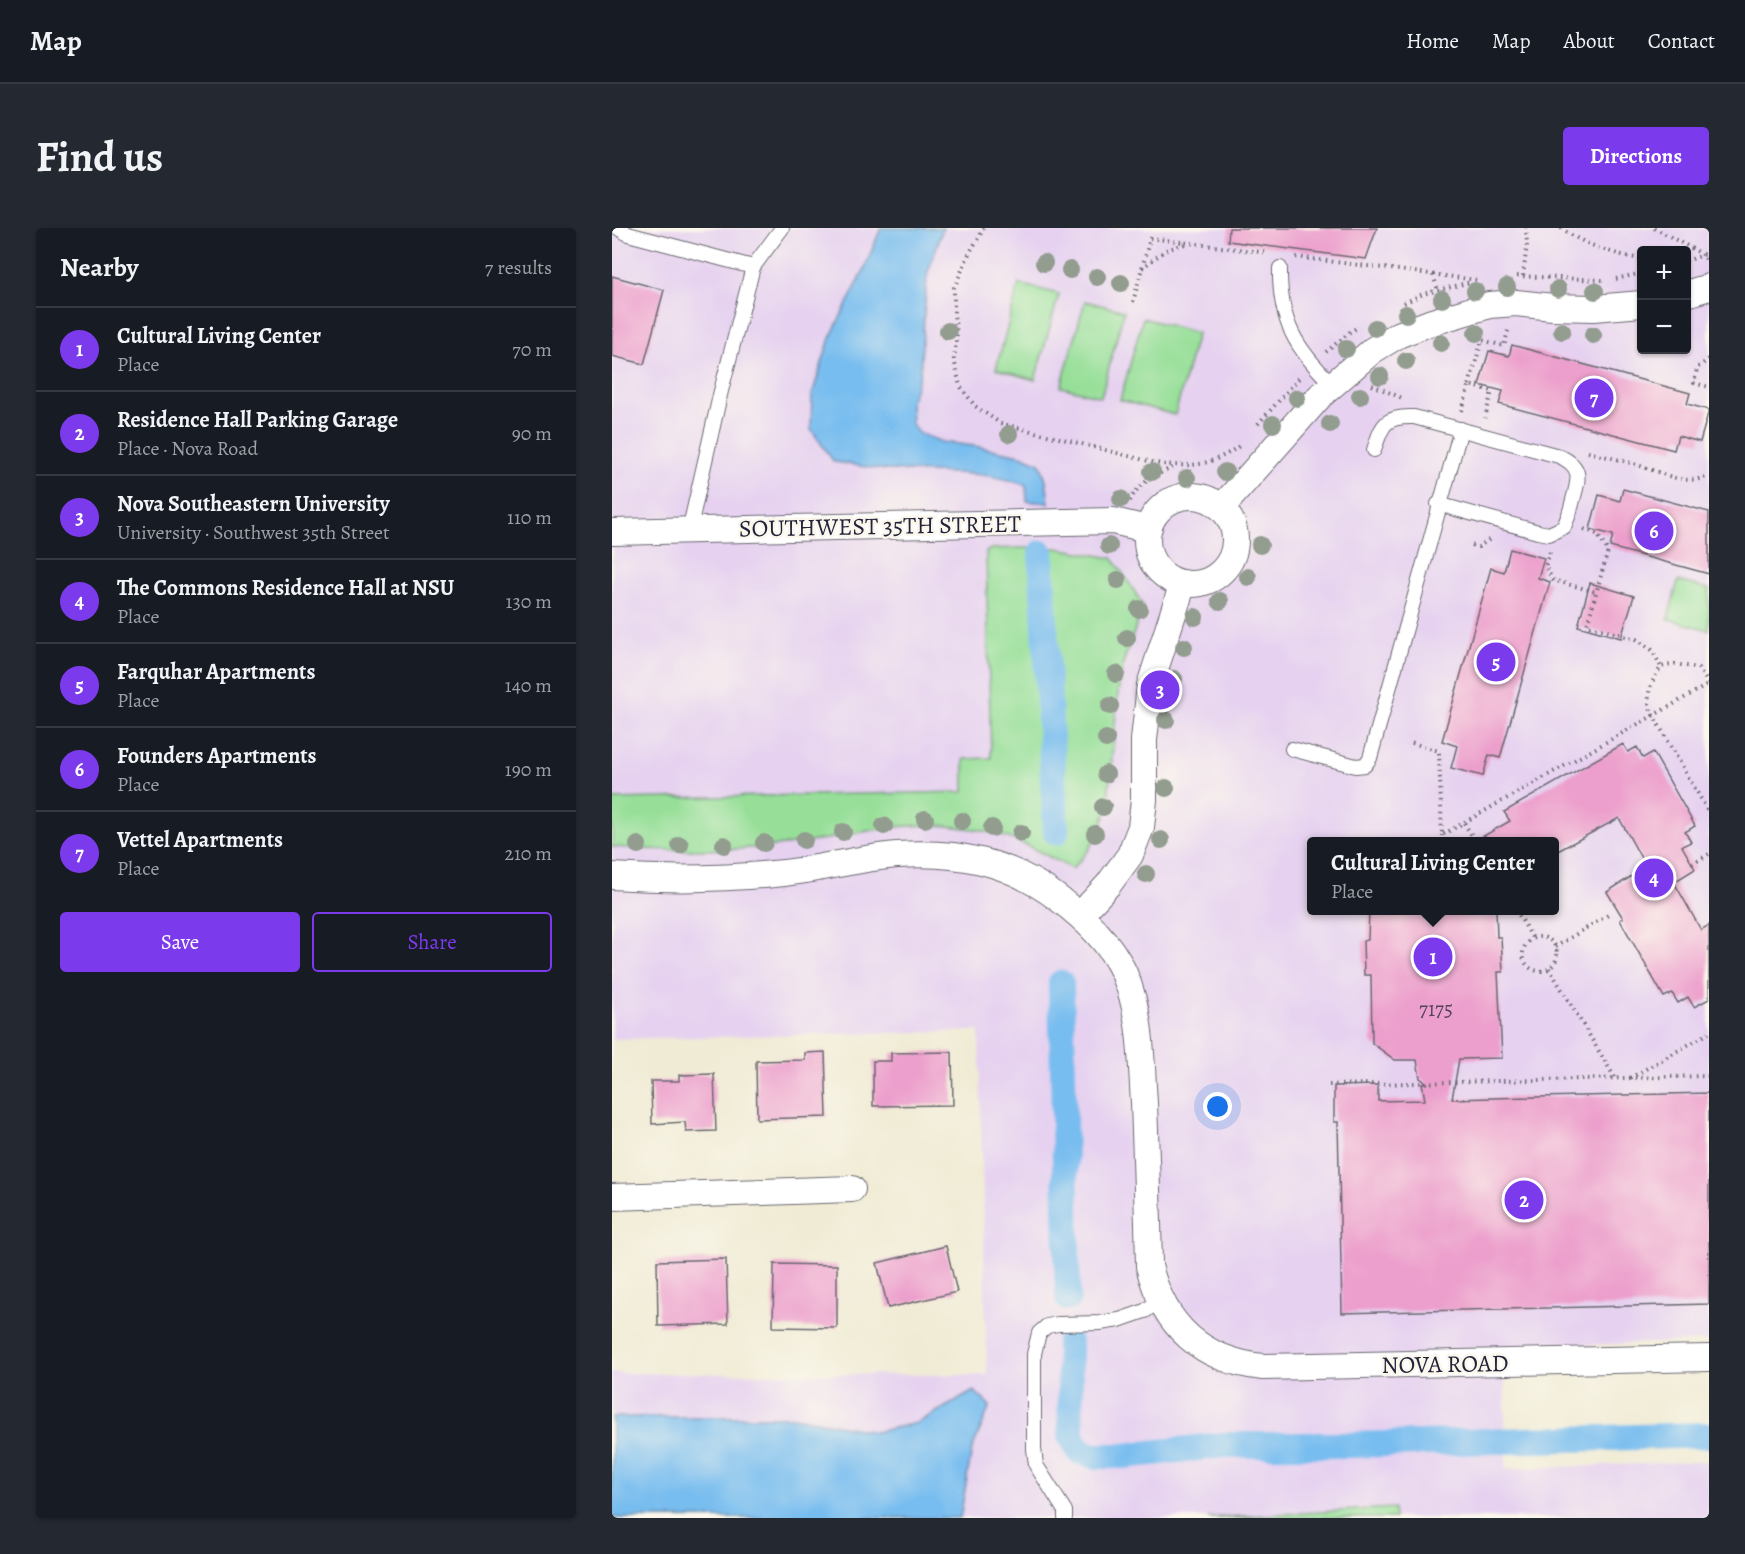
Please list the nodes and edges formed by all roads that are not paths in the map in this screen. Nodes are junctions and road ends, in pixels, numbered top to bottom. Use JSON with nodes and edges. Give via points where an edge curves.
{"nodes":[{"id":1,"x":618,"y":228,"type":"edge"},
{"id":2,"x":782,"y":228,"type":"edge"},
{"id":3,"x":753,"y":267,"type":"junction"},
{"id":4,"x":1280,"y":268,"type":"dead end"},
{"id":5,"x":1709,"y":287,"type":"edge"},
{"id":6,"x":1691,"y":292,"type":"edge"},
{"id":7,"x":1637,"y":304,"type":"edge"},
{"id":8,"x":1333,"y":385,"type":"junction"},
{"id":9,"x":1460,"y":422,"type":"junction"},
{"id":10,"x":1374,"y":450,"type":"dead end"},
{"id":11,"x":1438,"y":504,"type":"junction"},
{"id":12,"x":1222,"y":507,"type":"junction"},
{"id":13,"x":1147,"y":529,"type":"junction"},
{"id":14,"x":689,"y":531,"type":"junction"},
{"id":15,"x":612,"y":532,"type":"edge"},
{"id":16,"x":1183,"y":583,"type":"junction"},
{"id":17,"x":1292,"y":749,"type":"dead end"},
{"id":18,"x":612,"y":876,"type":"edge"},
{"id":19,"x":1080,"y":915,"type":"junction"},
{"id":20,"x":852,"y":1189,"type":"dead end"},
{"id":21,"x":612,"y":1197,"type":"edge"},
{"id":22,"x":1160,"y":1300,"type":"junction"},
{"id":23,"x":1709,"y":1358,"type":"edge"},
{"id":24,"x":1065,"y":1518,"type":"edge"}],
"edges":[{"from":1,"to":3,"type":"lane"},
{"from":2,"to":3,"type":"lane"},
{"from":3,"to":14,"type":"lane"},
{"from":4,"to":8,"type":"lane","via":[[1279,286],[1288,326],[1307,360]]},
{"from":5,"to":6,"type":"street"},
{"from":7,"to":8,"type":"street","via":[[1594,308],[1516,303],[1462,312],[1390,340]]},
{"from":8,"to":12,"type":"street"},
{"from":9,"to":10,"type":"lane","via":[[1391,418],[1380,430]]},
{"from":9,"to":11,"type":"lane"},
{"from":9,"to":11,"type":"lane","via":[[1569,461],[1579,478],[1564,527],[1549,534]]},
{"from":11,"to":17,"type":"lane","via":[[1370,758],[1365,765],[1356,766]]},
{"from":12,"to":13,"type":"street","via":[[1209,498],[1178,497],[1164,504]]},
{"from":12,"to":16,"type":"street","via":[[1235,532],[1232,559],[1211,580]]},
{"from":13,"to":14,"type":"street","name":"SOUTHWEST 35TH STREET","via":[[1113,521]]},
{"from":13,"to":16,"type":"street","via":[[1146,544],[1158,570]]},
{"from":14,"to":15,"type":"street","name":"SOUTHWEST 35TH STREET"},
{"from":16,"to":19,"type":"street","via":[[1150,685],[1141,827],[1130,855]]},
{"from":18,"to":19,"type":"street","name":"NOVA ROAD","via":[[689,879],[784,873],[893,855],[930,853],[1009,868],[1046,888]]},
{"from":19,"to":22,"type":"street","name":"NOVA ROAD","via":[[1115,957],[1136,1007],[1142,1057],[1149,1266]]},
{"from":20,"to":21,"type":"street"},
{"from":22,"to":23,"type":"street","name":"NOVA ROAD","via":[[1189,1338],[1205,1350],[1240,1365]]},
{"from":22,"to":24,"type":"lane","via":[[1145,1311],[1119,1320],[1058,1324],[1039,1333],[1034,1354],[1036,1465],[1065,1511]]}]}
